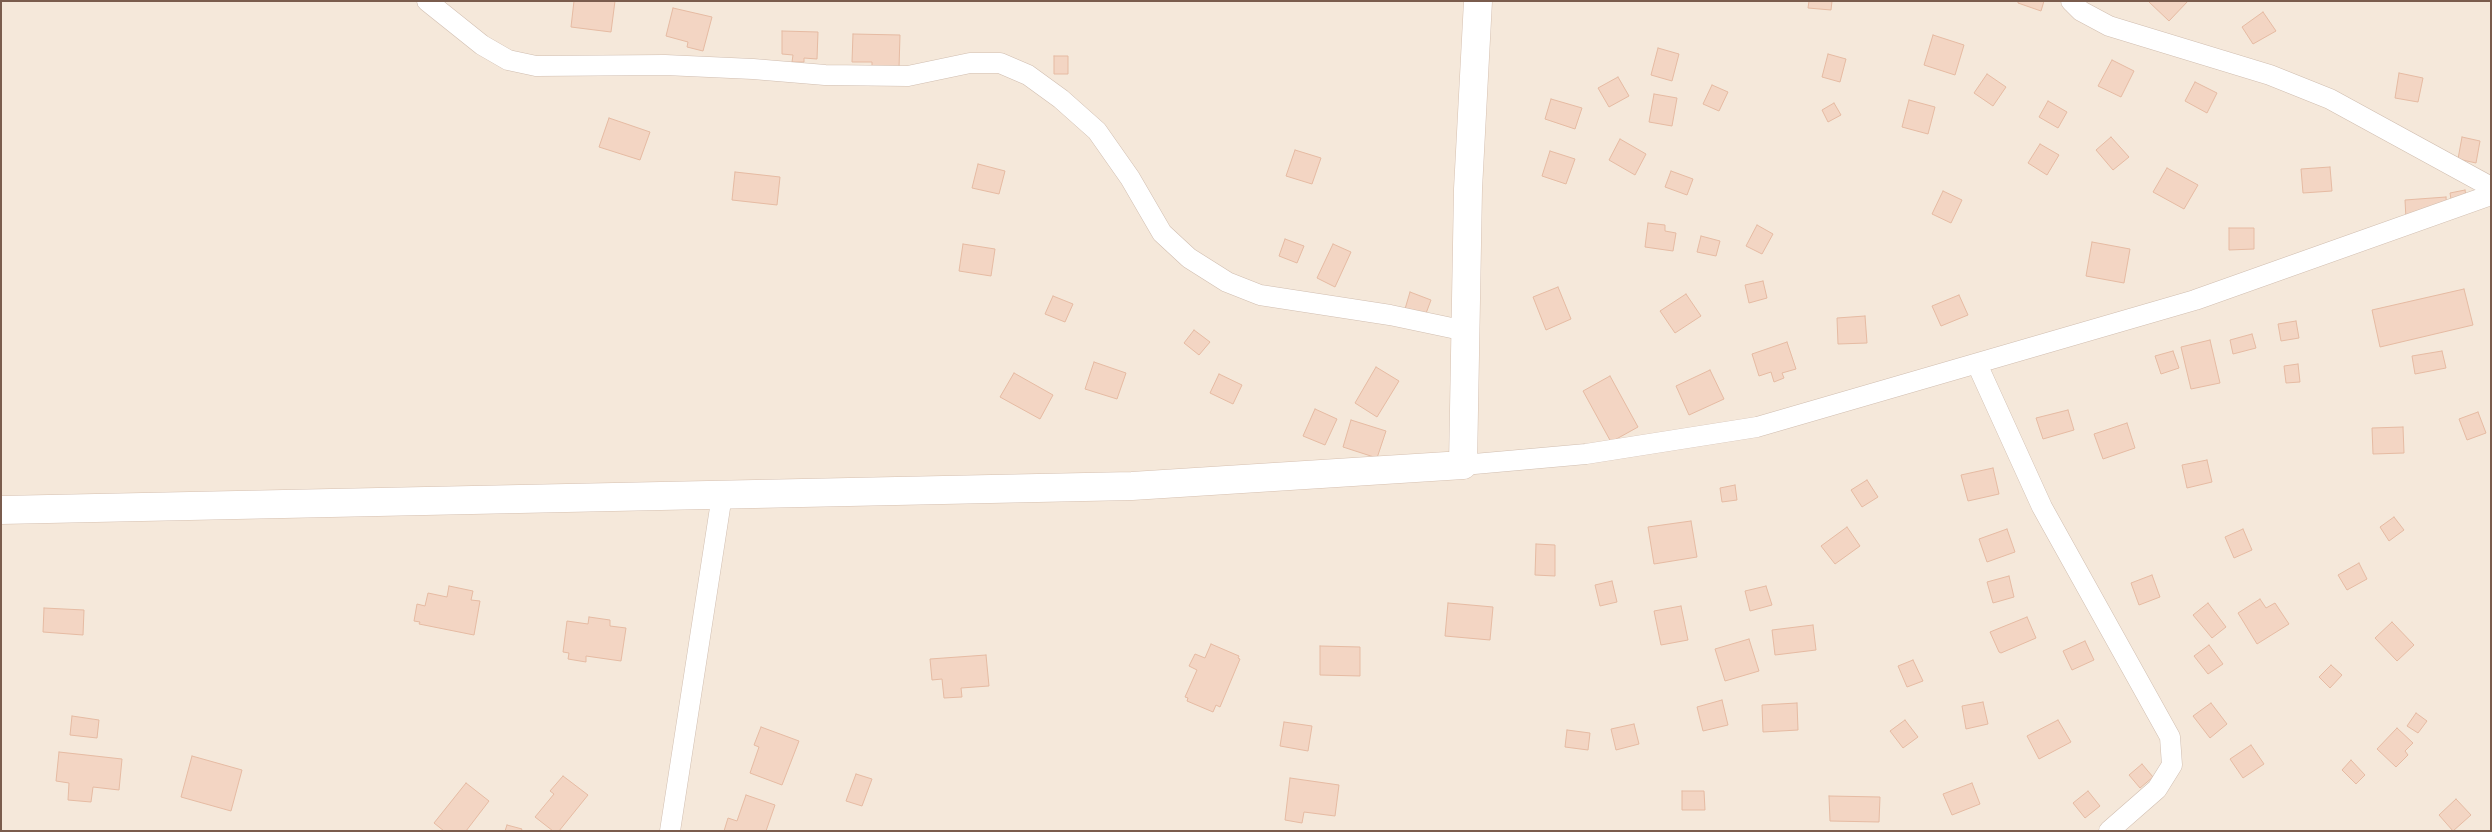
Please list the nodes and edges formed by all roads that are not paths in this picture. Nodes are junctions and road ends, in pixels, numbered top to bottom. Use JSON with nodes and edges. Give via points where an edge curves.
{"nodes":[{"id":1,"x":427,"y":1,"type":"edge"},
{"id":2,"x":1478,"y":1,"type":"edge"},
{"id":3,"x":2071,"y":1,"type":"edge"},
{"id":4,"x":2491,"y":187,"type":"edge"},
{"id":5,"x":2491,"y":195,"type":"edge"},
{"id":6,"x":1466,"y":331,"type":"junction"},
{"id":7,"x":1977,"y":364,"type":"junction"},
{"id":8,"x":1463,"y":465,"type":"junction"},
{"id":9,"x":722,"y":495,"type":"junction"},
{"id":10,"x":1,"y":510,"type":"edge"},
{"id":11,"x":670,"y":831,"type":"edge"},
{"id":12,"x":2110,"y":831,"type":"edge"}],
"edges":[{"from":1,"to":6,"type":"street","via":[[482,45],[508,60],[536,66],[665,65],[825,75],[908,76],[970,63],[1000,63],[1028,75],[1097,131],[1130,178],[1162,233],[1189,258],[1227,282],[1260,295],[1390,315]]},
{"from":2,"to":6,"type":"street","via":[[1468,189]]},
{"from":3,"to":4,"type":"street","via":[[2081,11],[2109,26],[2270,75],[2330,99]]},
{"from":5,"to":7,"type":"street","via":[[2195,300]]},
{"from":6,"to":8,"type":"street"},
{"from":7,"to":8,"type":"street","via":[[1757,427],[1586,454]]},
{"from":7,"to":12,"type":"street","via":[[2042,508],[2170,737],[2172,765],[2157,789]]},
{"from":8,"to":9,"type":"street","via":[[1132,486]]},
{"from":9,"to":10,"type":"street"},
{"from":9,"to":11,"type":"street"}]}
